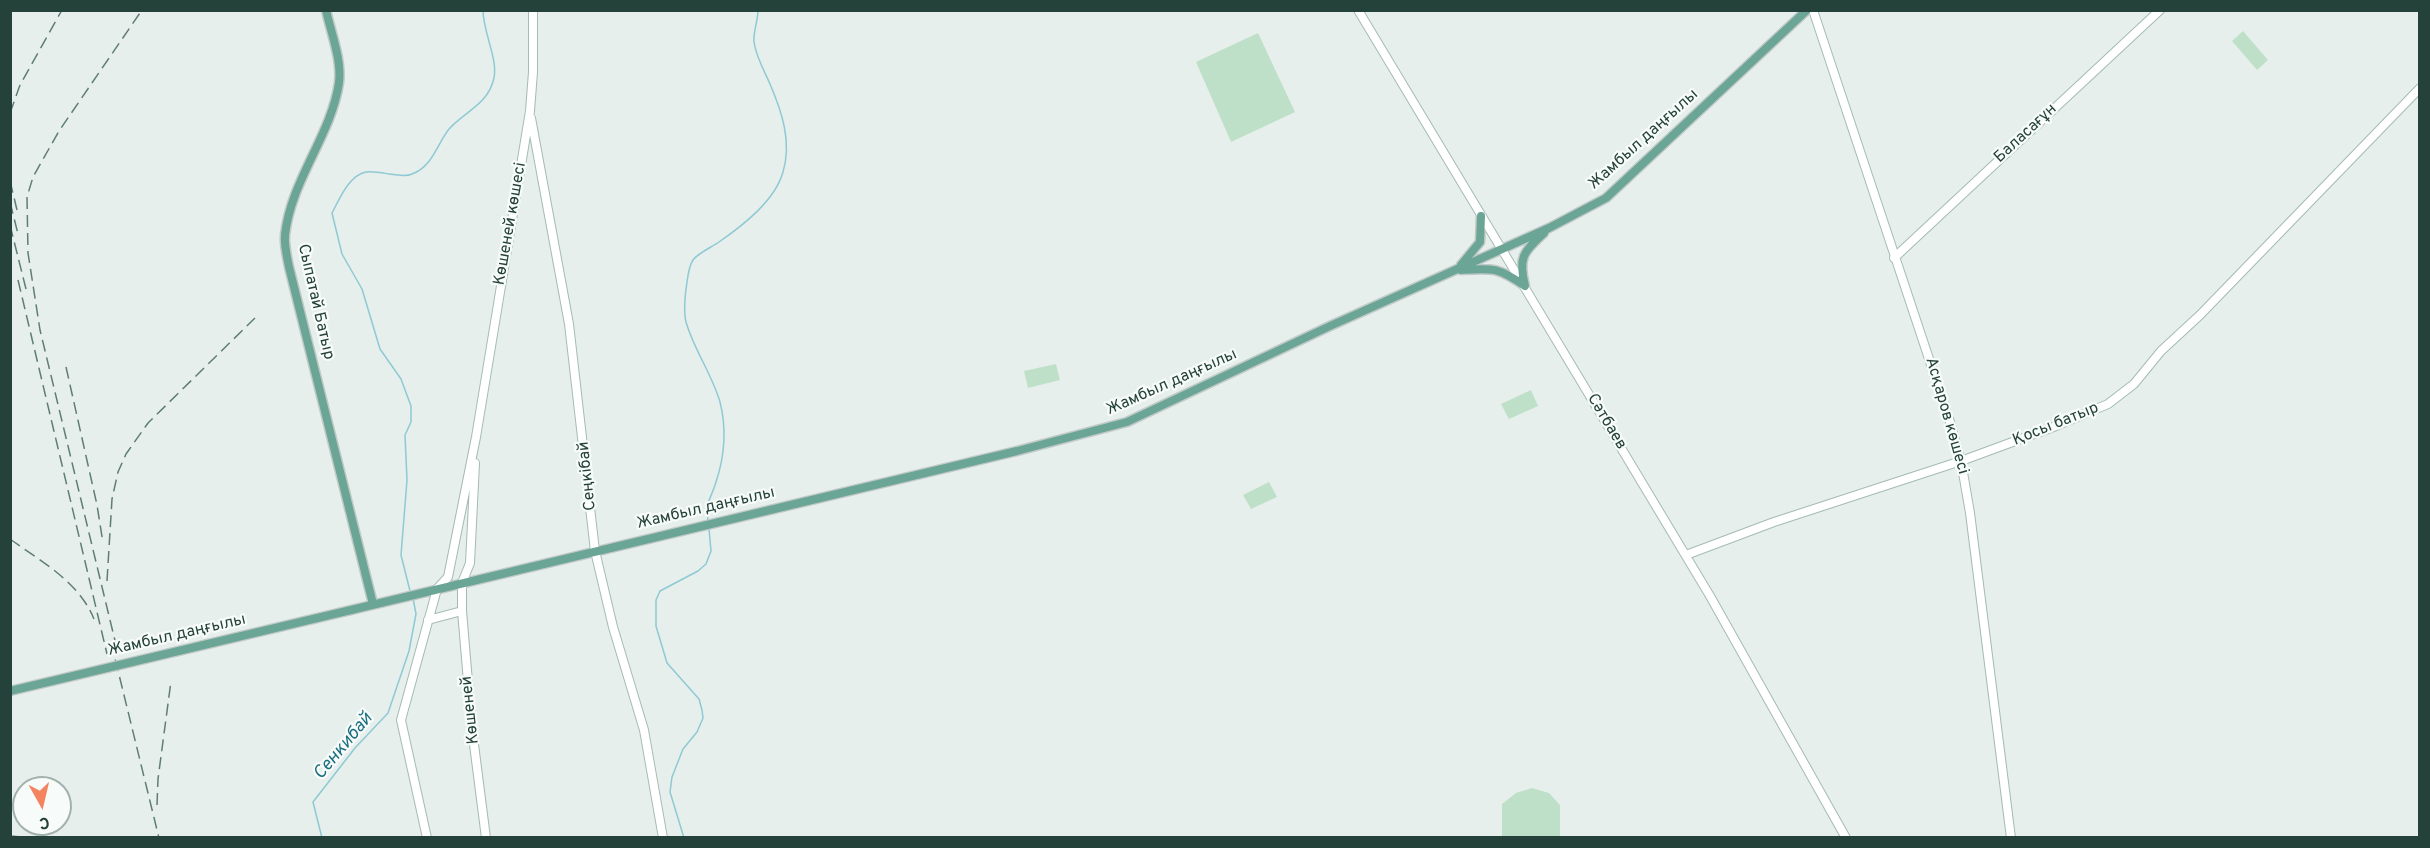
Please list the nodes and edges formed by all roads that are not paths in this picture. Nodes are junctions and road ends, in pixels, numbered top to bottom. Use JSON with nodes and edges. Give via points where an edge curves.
{"nodes":[{"id":1,"x":326,"y":10,"type":"edge"},
{"id":2,"x":533,"y":10,"type":"edge"},
{"id":3,"x":1358,"y":10,"type":"edge"},
{"id":4,"x":1806,"y":10,"type":"edge"},
{"id":5,"x":1813,"y":10,"type":"edge"},
{"id":6,"x":2160,"y":10,"type":"edge"},
{"id":7,"x":2420,"y":88,"type":"edge"},
{"id":8,"x":530,"y":111,"type":"junction"},
{"id":9,"x":1481,"y":216,"type":"junction"},
{"id":10,"x":1549,"y":228,"type":"junction"},
{"id":11,"x":1502,"y":249,"type":"junction"},
{"id":12,"x":1894,"y":258,"type":"junction"},
{"id":13,"x":1456,"y":271,"type":"junction"},
{"id":14,"x":1525,"y":286,"type":"junction"},
{"id":15,"x":476,"y":437,"type":"junction"},
{"id":16,"x":1961,"y":461,"type":"junction"},
{"id":17,"x":595,"y":551,"type":"junction"},
{"id":18,"x":1686,"y":555,"type":"junction"},
{"id":19,"x":451,"y":563,"type":"junction"},
{"id":20,"x":462,"y":583,"type":"junction"},
{"id":21,"x":437,"y":589,"type":"junction"},
{"id":22,"x":373,"y":604,"type":"junction"},
{"id":23,"x":462,"y":612,"type":"junction"},
{"id":24,"x":428,"y":620,"type":"junction"},
{"id":25,"x":10,"y":691,"type":"edge"},
{"id":26,"x":427,"y":837,"type":"edge"},
{"id":27,"x":486,"y":837,"type":"edge"},
{"id":28,"x":663,"y":837,"type":"edge"},
{"id":29,"x":1846,"y":837,"type":"edge"},
{"id":30,"x":2011,"y":837,"type":"edge"}],
"edges":[{"from":1,"to":22,"type":"main road","name":"Сыпатай Батыр","via":[[339,81],[333,109],[290,206],[285,238]]},
{"from":2,"to":8,"type":"street","name":"Көшеней көшесі"},
{"from":3,"to":9,"type":"street","name":"Сәтбаев"},
{"from":4,"to":10,"type":"main road","name":"Жамбыл даңғылы","via":[[1606,198]]},
{"from":5,"to":12,"type":"street","name":"Асқаров көшесі"},
{"from":6,"to":12,"type":"street","name":"Баласағұн"},
{"from":7,"to":16,"type":"street","name":"Қосы батыр","via":[[2161,351],[2134,384],[2108,404]]},
{"from":8,"to":15,"type":"street","name":"Көшеней көшесі"},
{"from":8,"to":17,"type":"street","name":"Сеңкібай","via":[[569,324]]},
{"from":9,"to":11,"type":"street","name":"Сәтбаев"},
{"from":9,"to":13,"type":"main road","via":[[1480,242]]},
{"from":10,"to":11,"type":"main road","name":"Жамбыл даңғылы"},
{"from":10,"to":14,"type":"main road","via":[[1522,259]]},
{"from":11,"to":13,"type":"main road","name":"Жамбыл даңғылы"},
{"from":11,"to":14,"type":"street","name":"Сәтбаев"},
{"from":12,"to":16,"type":"street","name":"Асқаров көшесі"},
{"from":13,"to":14,"type":"main road","via":[[1495,268]]},
{"from":13,"to":17,"type":"main road","name":"Жамбыл даңғылы","via":[[1127,422]]},
{"from":14,"to":18,"type":"street","name":"Сәтбаев"},
{"from":15,"to":19,"type":"street","name":"Көшеней көшесі"},
{"from":15,"to":20,"type":"street","name":"Көшеней көшесі","via":[[470,563]]},
{"from":16,"to":18,"type":"street","name":"Қосы батыр"},
{"from":16,"to":30,"type":"street","name":"Асқаров көшесі"},
{"from":17,"to":20,"type":"main road","name":"Жамбыл даңғылы"},
{"from":17,"to":28,"type":"street","name":"Сеңкібай","via":[[644,730]]},
{"from":18,"to":29,"type":"street","name":"Сәтбаев"},
{"from":19,"to":20,"type":"street"},
{"from":19,"to":21,"type":"street","name":"Көшеней көшесі","via":[[448,578]]},
{"from":20,"to":21,"type":"main road","name":"Жамбыл даңғылы"},
{"from":20,"to":23,"type":"street","name":"Көшеней"},
{"from":21,"to":22,"type":"main road","name":"Жамбыл даңғылы"},
{"from":21,"to":24,"type":"street"},
{"from":22,"to":25,"type":"main road","name":"Жамбыл даңғылы","bridge":true},
{"from":23,"to":24,"type":"street"},
{"from":23,"to":27,"type":"street","name":"Көшеней"},
{"from":24,"to":26,"type":"street","via":[[400,720]]}]}
